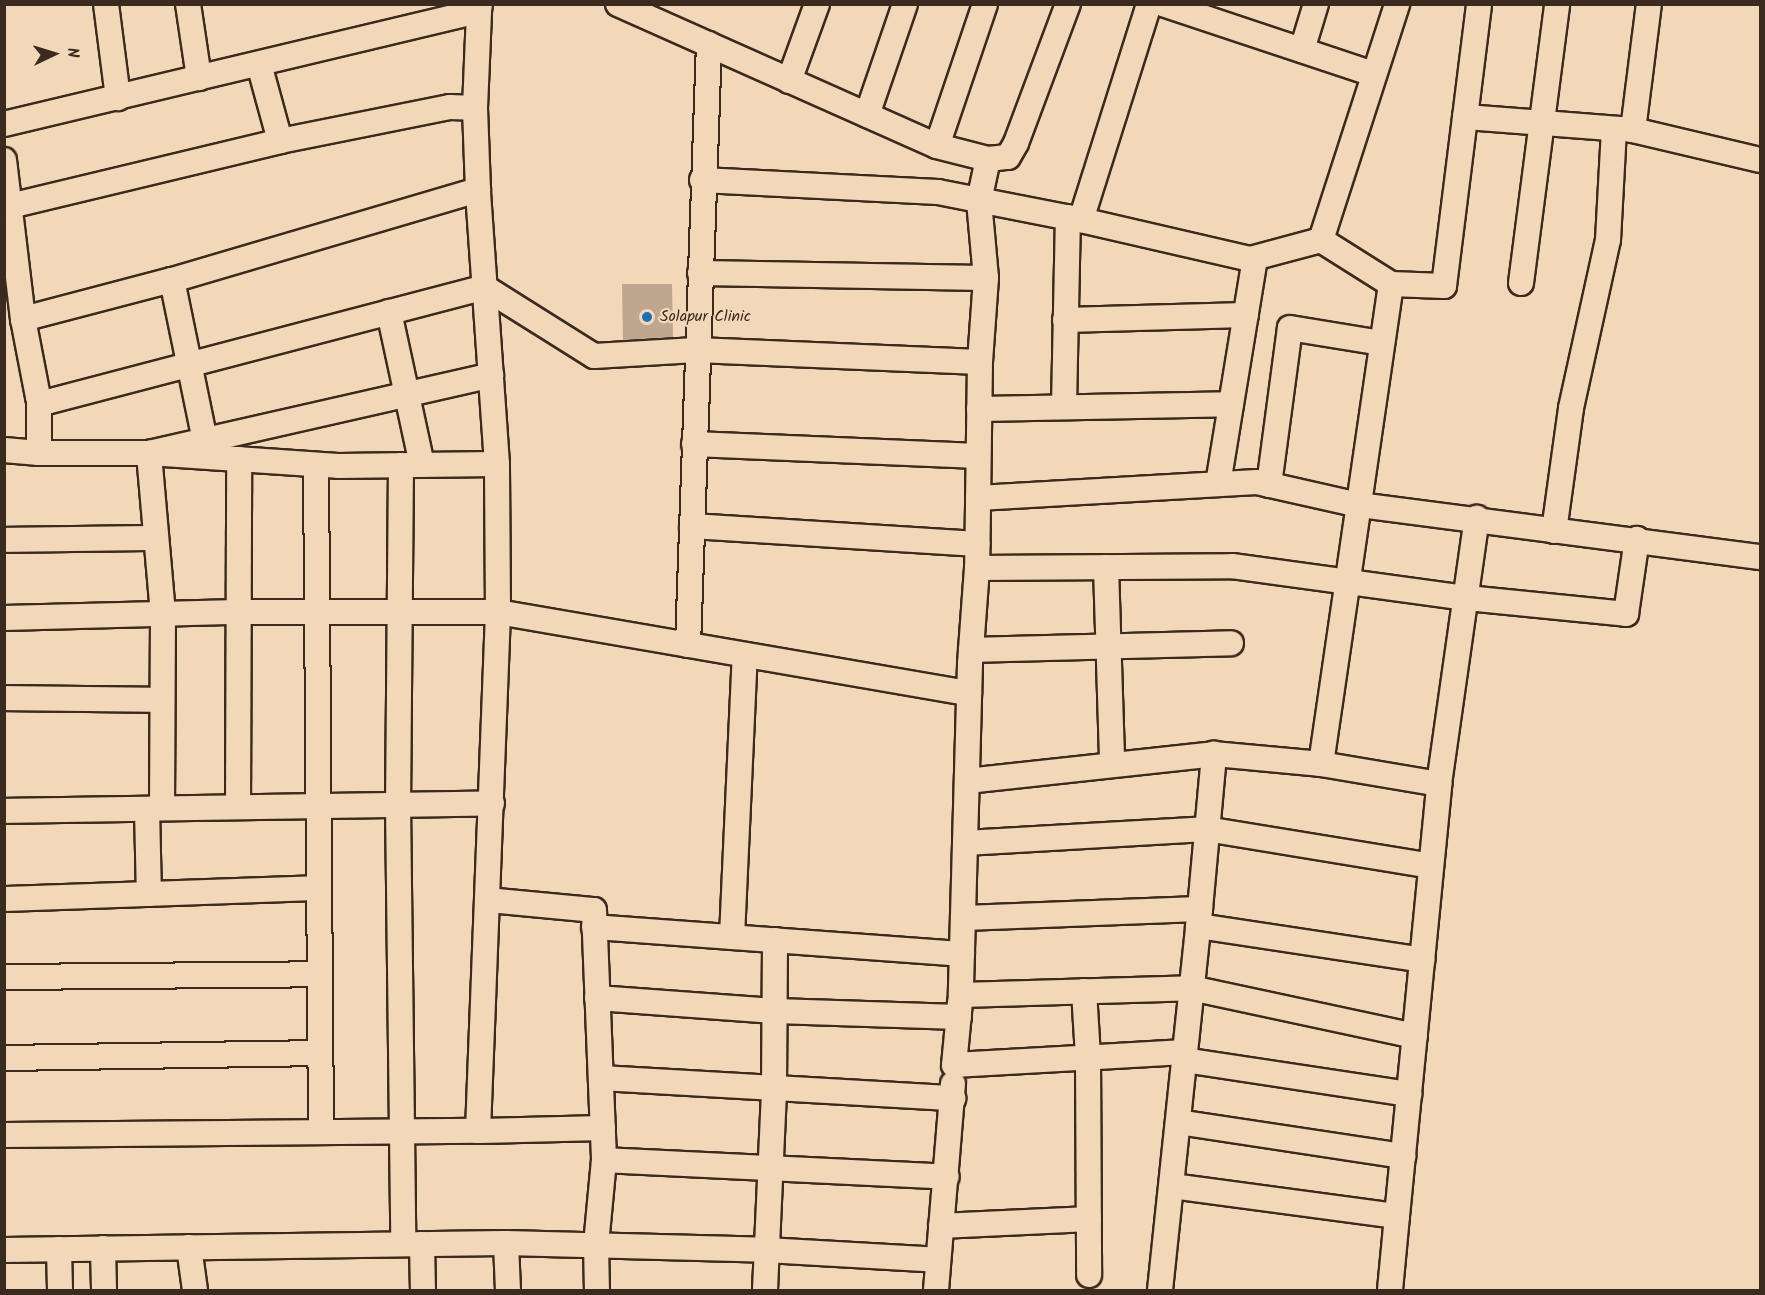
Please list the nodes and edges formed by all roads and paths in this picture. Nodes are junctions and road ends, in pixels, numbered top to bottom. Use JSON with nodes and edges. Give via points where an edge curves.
{"nodes":[{"id":1,"x":106,"y":4,"type":"edge"},
{"id":2,"x":188,"y":4,"type":"edge"},
{"id":3,"x":618,"y":4,"type":"edge"},
{"id":4,"x":817,"y":4,"type":"edge"},
{"id":5,"x":905,"y":4,"type":"edge"},
{"id":6,"x":985,"y":4,"type":"edge"},
{"id":7,"x":1068,"y":4,"type":"edge"},
{"id":8,"x":1149,"y":4,"type":"edge"},
{"id":9,"x":1163,"y":4,"type":"edge"},
{"id":10,"x":1316,"y":4,"type":"edge"},
{"id":11,"x":1397,"y":4,"type":"edge"},
{"id":12,"x":1479,"y":4,"type":"edge"},
{"id":13,"x":1557,"y":4,"type":"edge"},
{"id":14,"x":1649,"y":4,"type":"edge"},
{"id":15,"x":479,"y":8,"type":"edge"},
{"id":16,"x":1232,"y":15,"type":"edge"},
{"id":17,"x":709,"y":44,"type":"junction"},
{"id":18,"x":1302,"y":50,"type":"junction"},
{"id":19,"x":258,"y":64,"type":"junction"},
{"id":20,"x":1374,"y":74,"type":"junction"},
{"id":21,"x":199,"y":78,"type":"junction"},
{"id":22,"x":789,"y":81,"type":"junction"},
{"id":23,"x":118,"y":98,"type":"junction"},
{"id":24,"x":475,"y":108,"type":"junction"},
{"id":25,"x":867,"y":115,"type":"junction"},
{"id":26,"x":1465,"y":117,"type":"junction"},
{"id":27,"x":1543,"y":122,"type":"junction"},
{"id":28,"x":4,"y":124,"type":"edge"},
{"id":29,"x":1623,"y":130,"type":"junction"},
{"id":30,"x":280,"y":141,"type":"junction"},
{"id":31,"x":937,"y":146,"type":"junction"},
{"id":32,"x":988,"y":159,"type":"junction"},
{"id":33,"x":4,"y":160,"type":"edge"},
{"id":34,"x":1761,"y":160,"type":"edge"},
{"id":35,"x":702,"y":180,"type":"junction"},
{"id":36,"x":478,"y":190,"type":"junction"},
{"id":37,"x":979,"y":201,"type":"junction"},
{"id":38,"x":10,"y":206,"type":"junction"},
{"id":39,"x":1074,"y":219,"type":"junction"},
{"id":40,"x":1321,"y":240,"type":"junction"},
{"id":41,"x":1255,"y":259,"type":"junction"},
{"id":42,"x":699,"y":273,"type":"junction"},
{"id":43,"x":986,"y":278,"type":"junction"},
{"id":44,"x":172,"y":280,"type":"junction"},
{"id":45,"x":1391,"y":284,"type":"junction"},
{"id":46,"x":1521,"y":284,"type":"dead end"},
{"id":47,"x":484,"y":287,"type":"junction"},
{"id":48,"x":388,"y":312,"type":"junction"},
{"id":49,"x":1246,"y":315,"type":"junction"},
{"id":50,"x":23,"y":319,"type":"junction"},
{"id":51,"x":1065,"y":320,"type":"junction"},
{"id":52,"x":1382,"y":343,"type":"junction"},
{"id":53,"x":696,"y":350,"type":"junction"},
{"id":54,"x":980,"y":362,"type":"junction"},
{"id":55,"x":189,"y":364,"type":"junction"},
{"id":56,"x":491,"y":375,"type":"junction"},
{"id":57,"x":407,"y":395,"type":"junction"},
{"id":58,"x":39,"y":401,"type":"junction"},
{"id":59,"x":1231,"y":404,"type":"junction"},
{"id":60,"x":1064,"y":406,"type":"junction"},
{"id":61,"x":979,"y":408,"type":"junction"},
{"id":62,"x":206,"y":441,"type":"junction"},
{"id":63,"x":694,"y":444,"type":"junction"},
{"id":64,"x":4,"y":450,"type":"edge"},
{"id":65,"x":39,"y":453,"type":"junction"},
{"id":66,"x":149,"y":453,"type":"junction"},
{"id":67,"x":978,"y":456,"type":"junction"},
{"id":68,"x":238,"y":459,"type":"junction"},
{"id":69,"x":497,"y":464,"type":"junction"},
{"id":70,"x":316,"y":465,"type":"junction"},
{"id":71,"x":411,"y":465,"type":"junction"},
{"id":72,"x":1218,"y":484,"type":"junction"},
{"id":73,"x":1269,"y":485,"type":"junction"},
{"id":74,"x":978,"y":498,"type":"junction"},
{"id":75,"x":1359,"y":505,"type":"junction"},
{"id":76,"x":1477,"y":518,"type":"junction"},
{"id":77,"x":692,"y":526,"type":"junction"},
{"id":78,"x":1554,"y":531,"type":"junction"},
{"id":79,"x":156,"y":538,"type":"junction"},
{"id":80,"x":1637,"y":539,"type":"junction"},
{"id":81,"x":4,"y":540,"type":"edge"},
{"id":82,"x":977,"y":544,"type":"junction"},
{"id":83,"x":1761,"y":557,"type":"edge"},
{"id":84,"x":1106,"y":567,"type":"junction"},
{"id":85,"x":977,"y":568,"type":"junction"},
{"id":86,"x":1348,"y":580,"type":"junction"},
{"id":87,"x":1467,"y":598,"type":"junction"},
{"id":88,"x":238,"y":612,"type":"junction"},
{"id":89,"x":316,"y":612,"type":"junction"},
{"id":90,"x":498,"y":612,"type":"junction"},
{"id":91,"x":400,"y":613,"type":"junction"},
{"id":92,"x":163,"y":614,"type":"junction"},
{"id":93,"x":4,"y":618,"type":"edge"},
{"id":94,"x":1231,"y":643,"type":"dead end"},
{"id":95,"x":688,"y":645,"type":"junction"},
{"id":96,"x":1110,"y":648,"type":"junction"},
{"id":97,"x":971,"y":650,"type":"junction"},
{"id":98,"x":745,"y":655,"type":"junction"},
{"id":99,"x":969,"y":693,"type":"junction"},
{"id":100,"x":4,"y":698,"type":"edge"},
{"id":101,"x":162,"y":700,"type":"junction"},
{"id":102,"x":1214,"y":754,"type":"junction"},
{"id":103,"x":1112,"y":763,"type":"junction"},
{"id":104,"x":1321,"y":764,"type":"junction"},
{"id":105,"x":967,"y":781,"type":"junction"},
{"id":106,"x":1439,"y":784,"type":"junction"},
{"id":107,"x":492,"y":803,"type":"junction"},
{"id":108,"x":398,"y":804,"type":"junction"},
{"id":109,"x":317,"y":806,"type":"junction"},
{"id":110,"x":238,"y":807,"type":"junction"},
{"id":111,"x":155,"y":809,"type":"junction"},
{"id":112,"x":4,"y":811,"type":"edge"},
{"id":113,"x":1206,"y":829,"type":"junction"},
{"id":114,"x":965,"y":843,"type":"junction"},
{"id":115,"x":1431,"y":866,"type":"junction"},
{"id":116,"x":318,"y":888,"type":"junction"},
{"id":117,"x":149,"y":894,"type":"junction"},
{"id":118,"x":4,"y":899,"type":"edge"},
{"id":119,"x":488,"y":900,"type":"junction"},
{"id":120,"x":963,"y":918,"type":"junction"},
{"id":121,"x":1199,"y":918,"type":"junction"},
{"id":122,"x":594,"y":927,"type":"junction"},
{"id":123,"x":732,"y":937,"type":"junction"},
{"id":124,"x":775,"y":940,"type":"junction"},
{"id":125,"x":962,"y":954,"type":"junction"},
{"id":126,"x":1422,"y":960,"type":"junction"},
{"id":127,"x":319,"y":974,"type":"junction"},
{"id":128,"x":4,"y":977,"type":"edge"},
{"id":129,"x":1191,"y":988,"type":"junction"},
{"id":130,"x":1084,"y":992,"type":"junction"},
{"id":131,"x":597,"y":998,"type":"junction"},
{"id":132,"x":960,"y":1006,"type":"junction"},
{"id":133,"x":775,"y":1011,"type":"junction"},
{"id":134,"x":1415,"y":1036,"type":"junction"},
{"id":135,"x":320,"y":1053,"type":"junction"},
{"id":136,"x":1184,"y":1056,"type":"junction"},
{"id":137,"x":1088,"y":1057,"type":"junction"},
{"id":138,"x":4,"y":1058,"type":"edge"},
{"id":139,"x":954,"y":1065,"type":"junction"},
{"id":140,"x":601,"y":1078,"type":"junction"},
{"id":141,"x":774,"y":1088,"type":"junction"},
{"id":142,"x":1409,"y":1094,"type":"junction"},
{"id":143,"x":952,"y":1098,"type":"junction"},
{"id":144,"x":1178,"y":1122,"type":"junction"},
{"id":145,"x":603,"y":1128,"type":"junction"},
{"id":146,"x":321,"y":1131,"type":"junction"},
{"id":147,"x":402,"y":1131,"type":"junction"},
{"id":148,"x":478,"y":1131,"type":"junction"},
{"id":149,"x":4,"y":1135,"type":"edge"},
{"id":150,"x":1403,"y":1156,"type":"junction"},
{"id":151,"x":604,"y":1160,"type":"junction"},
{"id":152,"x":770,"y":1166,"type":"junction"},
{"id":153,"x":947,"y":1177,"type":"junction"},
{"id":154,"x":1172,"y":1186,"type":"junction"},
{"id":155,"x":1397,"y":1216,"type":"junction"},
{"id":156,"x":1089,"y":1219,"type":"junction"},
{"id":157,"x":941,"y":1227,"type":"junction"},
{"id":158,"x":507,"y":1243,"type":"junction"},
{"id":159,"x":412,"y":1244,"type":"junction"},
{"id":160,"x":596,"y":1244,"type":"junction"},
{"id":161,"x":189,"y":1247,"type":"junction"},
{"id":162,"x":103,"y":1248,"type":"junction"},
{"id":163,"x":59,"y":1249,"type":"junction"},
{"id":164,"x":4,"y":1250,"type":"edge"},
{"id":165,"x":766,"y":1250,"type":"junction"},
{"id":166,"x":937,"y":1260,"type":"junction"},
{"id":167,"x":1089,"y":1275,"type":"dead end"},
{"id":168,"x":60,"y":1290,"type":"edge"},
{"id":169,"x":104,"y":1290,"type":"edge"},
{"id":170,"x":195,"y":1290,"type":"edge"},
{"id":171,"x":423,"y":1290,"type":"edge"},
{"id":172,"x":508,"y":1290,"type":"edge"},
{"id":173,"x":597,"y":1290,"type":"edge"},
{"id":174,"x":765,"y":1290,"type":"edge"},
{"id":175,"x":936,"y":1290,"type":"edge"},
{"id":176,"x":1160,"y":1290,"type":"edge"},
{"id":177,"x":1389,"y":1290,"type":"edge"}],
"edges":[{"from":1,"to":23,"type":"street"},
{"from":2,"to":21,"type":"street"},
{"from":3,"to":17,"type":"street"},
{"from":4,"to":22,"type":"street"},
{"from":5,"to":25,"type":"street"},
{"from":6,"to":31,"type":"street"},
{"from":7,"to":32,"type":"street","via":[[1016,143],[1008,157]]},
{"from":8,"to":39,"type":"street"},
{"from":9,"to":16,"type":"street"},
{"from":10,"to":18,"type":"street"},
{"from":11,"to":20,"type":"street"},
{"from":12,"to":26,"type":"street"},
{"from":13,"to":27,"type":"street"},
{"from":14,"to":29,"type":"street"},
{"from":15,"to":19,"type":"street"},
{"from":15,"to":24,"type":"street"},
{"from":16,"to":18,"type":"street"},
{"from":17,"to":22,"type":"street"},
{"from":17,"to":35,"type":"street"},
{"from":18,"to":20,"type":"street"},
{"from":19,"to":21,"type":"street"},
{"from":19,"to":30,"type":"street"},
{"from":20,"to":40,"type":"street"},
{"from":21,"to":23,"type":"street"},
{"from":22,"to":25,"type":"street"},
{"from":23,"to":28,"type":"street"},
{"from":24,"to":30,"type":"street","via":[[450,107]]},
{"from":24,"to":36,"type":"street"},
{"from":25,"to":31,"type":"street"},
{"from":26,"to":27,"type":"street"},
{"from":26,"to":45,"type":"street","via":[[1444,286]]},
{"from":27,"to":29,"type":"street"},
{"from":27,"to":46,"type":"street"},
{"from":29,"to":34,"type":"street"},
{"from":29,"to":78,"type":"street","via":[[1608,240],[1571,408]]},
{"from":30,"to":38,"type":"street"},
{"from":31,"to":32,"type":"street"},
{"from":32,"to":37,"type":"street"},
{"from":33,"to":38,"type":"street"},
{"from":35,"to":37,"type":"street","via":[[908,189]]},
{"from":35,"to":42,"type":"street"},
{"from":36,"to":44,"type":"street"},
{"from":36,"to":47,"type":"street"},
{"from":37,"to":39,"type":"street"},
{"from":37,"to":43,"type":"street"},
{"from":38,"to":50,"type":"street"},
{"from":39,"to":41,"type":"street"},
{"from":39,"to":51,"type":"street"},
{"from":40,"to":41,"type":"street"},
{"from":40,"to":45,"type":"street"},
{"from":41,"to":49,"type":"street"},
{"from":42,"to":43,"type":"street"},
{"from":42,"to":53,"type":"street"},
{"from":43,"to":54,"type":"street"},
{"from":44,"to":50,"type":"street"},
{"from":44,"to":55,"type":"street"},
{"from":45,"to":52,"type":"street"},
{"from":47,"to":48,"type":"street"},
{"from":47,"to":53,"type":"street","via":[[594,356]]},
{"from":47,"to":56,"type":"street"},
{"from":48,"to":55,"type":"street"},
{"from":48,"to":57,"type":"street"},
{"from":49,"to":51,"type":"street"},
{"from":49,"to":59,"type":"street"},
{"from":50,"to":58,"type":"street"},
{"from":51,"to":60,"type":"street"},
{"from":52,"to":73,"type":"street","via":[[1290,328]]},
{"from":52,"to":75,"type":"street"},
{"from":53,"to":54,"type":"street"},
{"from":53,"to":63,"type":"street"},
{"from":54,"to":61,"type":"street"},
{"from":55,"to":58,"type":"street","via":[[49,403]]},
{"from":55,"to":62,"type":"street"},
{"from":56,"to":57,"type":"street"},
{"from":56,"to":69,"type":"street"},
{"from":57,"to":62,"type":"street"},
{"from":57,"to":71,"type":"street"},
{"from":58,"to":65,"type":"street"},
{"from":59,"to":60,"type":"street"},
{"from":59,"to":72,"type":"street"},
{"from":60,"to":61,"type":"street"},
{"from":61,"to":67,"type":"street"},
{"from":62,"to":66,"type":"street"},
{"from":63,"to":67,"type":"street"},
{"from":63,"to":77,"type":"street"},
{"from":64,"to":65,"type":"street"},
{"from":65,"to":66,"type":"street"},
{"from":66,"to":68,"type":"street"},
{"from":66,"to":79,"type":"street"},
{"from":67,"to":74,"type":"street"},
{"from":68,"to":70,"type":"street"},
{"from":68,"to":88,"type":"street"},
{"from":69,"to":71,"type":"street"},
{"from":69,"to":90,"type":"street"},
{"from":70,"to":71,"type":"street"},
{"from":70,"to":89,"type":"street"},
{"from":71,"to":91,"type":"street"},
{"from":72,"to":73,"type":"street"},
{"from":72,"to":74,"type":"street"},
{"from":73,"to":75,"type":"street"},
{"from":74,"to":82,"type":"street"},
{"from":75,"to":76,"type":"street"},
{"from":75,"to":86,"type":"street"},
{"from":76,"to":78,"type":"street"},
{"from":76,"to":87,"type":"street"},
{"from":77,"to":82,"type":"street"},
{"from":77,"to":95,"type":"street"},
{"from":78,"to":80,"type":"street"},
{"from":79,"to":81,"type":"street"},
{"from":79,"to":92,"type":"street"},
{"from":80,"to":83,"type":"street"},
{"from":80,"to":87,"type":"street","via":[[1626,614]]},
{"from":82,"to":85,"type":"street"},
{"from":84,"to":85,"type":"street"},
{"from":84,"to":86,"type":"street","via":[[1232,566]]},
{"from":84,"to":96,"type":"street"},
{"from":85,"to":97,"type":"street"},
{"from":86,"to":87,"type":"street"},
{"from":86,"to":104,"type":"street"},
{"from":87,"to":106,"type":"street"},
{"from":88,"to":89,"type":"street"},
{"from":88,"to":92,"type":"street"},
{"from":88,"to":110,"type":"street"},
{"from":89,"to":91,"type":"street"},
{"from":89,"to":109,"type":"street"},
{"from":90,"to":91,"type":"street"},
{"from":90,"to":95,"type":"street"},
{"from":90,"to":107,"type":"street"},
{"from":91,"to":108,"type":"street"},
{"from":92,"to":93,"type":"street"},
{"from":92,"to":101,"type":"street"},
{"from":94,"to":96,"type":"street"},
{"from":95,"to":98,"type":"street"},
{"from":96,"to":97,"type":"street"},
{"from":96,"to":103,"type":"street"},
{"from":97,"to":99,"type":"street"},
{"from":98,"to":99,"type":"street"},
{"from":98,"to":123,"type":"street"},
{"from":99,"to":105,"type":"street"},
{"from":100,"to":101,"type":"street"},
{"from":101,"to":111,"type":"street"},
{"from":102,"to":103,"type":"street"},
{"from":102,"to":104,"type":"street"},
{"from":102,"to":113,"type":"street"},
{"from":103,"to":105,"type":"street"},
{"from":104,"to":106,"type":"street"},
{"from":105,"to":114,"type":"street"},
{"from":106,"to":115,"type":"street"},
{"from":107,"to":108,"type":"street"},
{"from":107,"to":119,"type":"street"},
{"from":108,"to":109,"type":"street"},
{"from":108,"to":147,"type":"street"},
{"from":109,"to":110,"type":"street"},
{"from":109,"to":116,"type":"street"},
{"from":110,"to":111,"type":"street"},
{"from":111,"to":112,"type":"street"},
{"from":111,"to":117,"type":"street"},
{"from":113,"to":114,"type":"street"},
{"from":113,"to":115,"type":"street"},
{"from":113,"to":121,"type":"street"},
{"from":114,"to":120,"type":"street"},
{"from":115,"to":126,"type":"street"},
{"from":116,"to":117,"type":"street"},
{"from":116,"to":127,"type":"street"},
{"from":117,"to":118,"type":"street"},
{"from":119,"to":122,"type":"street","via":[[594,910]]},
{"from":119,"to":148,"type":"street"},
{"from":120,"to":121,"type":"street"},
{"from":120,"to":125,"type":"street"},
{"from":121,"to":126,"type":"street"},
{"from":121,"to":129,"type":"street"},
{"from":122,"to":123,"type":"street"},
{"from":122,"to":131,"type":"street"},
{"from":123,"to":124,"type":"street"},
{"from":124,"to":125,"type":"street"},
{"from":124,"to":133,"type":"street"},
{"from":125,"to":132,"type":"street"},
{"from":126,"to":134,"type":"street"},
{"from":127,"to":128,"type":"street"},
{"from":127,"to":135,"type":"street"},
{"from":129,"to":130,"type":"street"},
{"from":129,"to":134,"type":"street"},
{"from":129,"to":136,"type":"street"},
{"from":130,"to":132,"type":"street"},
{"from":130,"to":137,"type":"street"},
{"from":131,"to":133,"type":"street"},
{"from":131,"to":140,"type":"street"},
{"from":132,"to":133,"type":"street"},
{"from":132,"to":139,"type":"street"},
{"from":133,"to":141,"type":"street"},
{"from":134,"to":142,"type":"street"},
{"from":135,"to":138,"type":"street"},
{"from":135,"to":146,"type":"street"},
{"from":136,"to":137,"type":"street"},
{"from":136,"to":142,"type":"street"},
{"from":136,"to":144,"type":"street"},
{"from":137,"to":139,"type":"street"},
{"from":137,"to":156,"type":"street"},
{"from":139,"to":143,"type":"street"},
{"from":140,"to":141,"type":"street"},
{"from":140,"to":145,"type":"street"},
{"from":141,"to":143,"type":"street"},
{"from":141,"to":152,"type":"street"},
{"from":142,"to":150,"type":"street"},
{"from":143,"to":153,"type":"street"},
{"from":144,"to":150,"type":"street"},
{"from":144,"to":154,"type":"street"},
{"from":145,"to":148,"type":"street"},
{"from":145,"to":151,"type":"street"},
{"from":146,"to":147,"type":"street"},
{"from":146,"to":149,"type":"street"},
{"from":147,"to":148,"type":"street"},
{"from":147,"to":159,"type":"street"},
{"from":150,"to":155,"type":"street"},
{"from":151,"to":152,"type":"street"},
{"from":151,"to":160,"type":"street"},
{"from":152,"to":153,"type":"street"},
{"from":152,"to":165,"type":"street"},
{"from":153,"to":157,"type":"street"},
{"from":154,"to":155,"type":"street"},
{"from":154,"to":176,"type":"street"},
{"from":155,"to":177,"type":"street"},
{"from":156,"to":157,"type":"street"},
{"from":156,"to":167,"type":"street"},
{"from":157,"to":166,"type":"street"},
{"from":158,"to":159,"type":"street"},
{"from":158,"to":160,"type":"street"},
{"from":158,"to":172,"type":"street"},
{"from":159,"to":161,"type":"street"},
{"from":159,"to":171,"type":"street"},
{"from":160,"to":165,"type":"street"},
{"from":160,"to":173,"type":"street"},
{"from":161,"to":162,"type":"street"},
{"from":161,"to":170,"type":"street"},
{"from":162,"to":163,"type":"street"},
{"from":162,"to":169,"type":"street"},
{"from":163,"to":164,"type":"street"},
{"from":163,"to":168,"type":"street"},
{"from":165,"to":166,"type":"street"},
{"from":165,"to":174,"type":"street"},
{"from":166,"to":175,"type":"street"}]}
